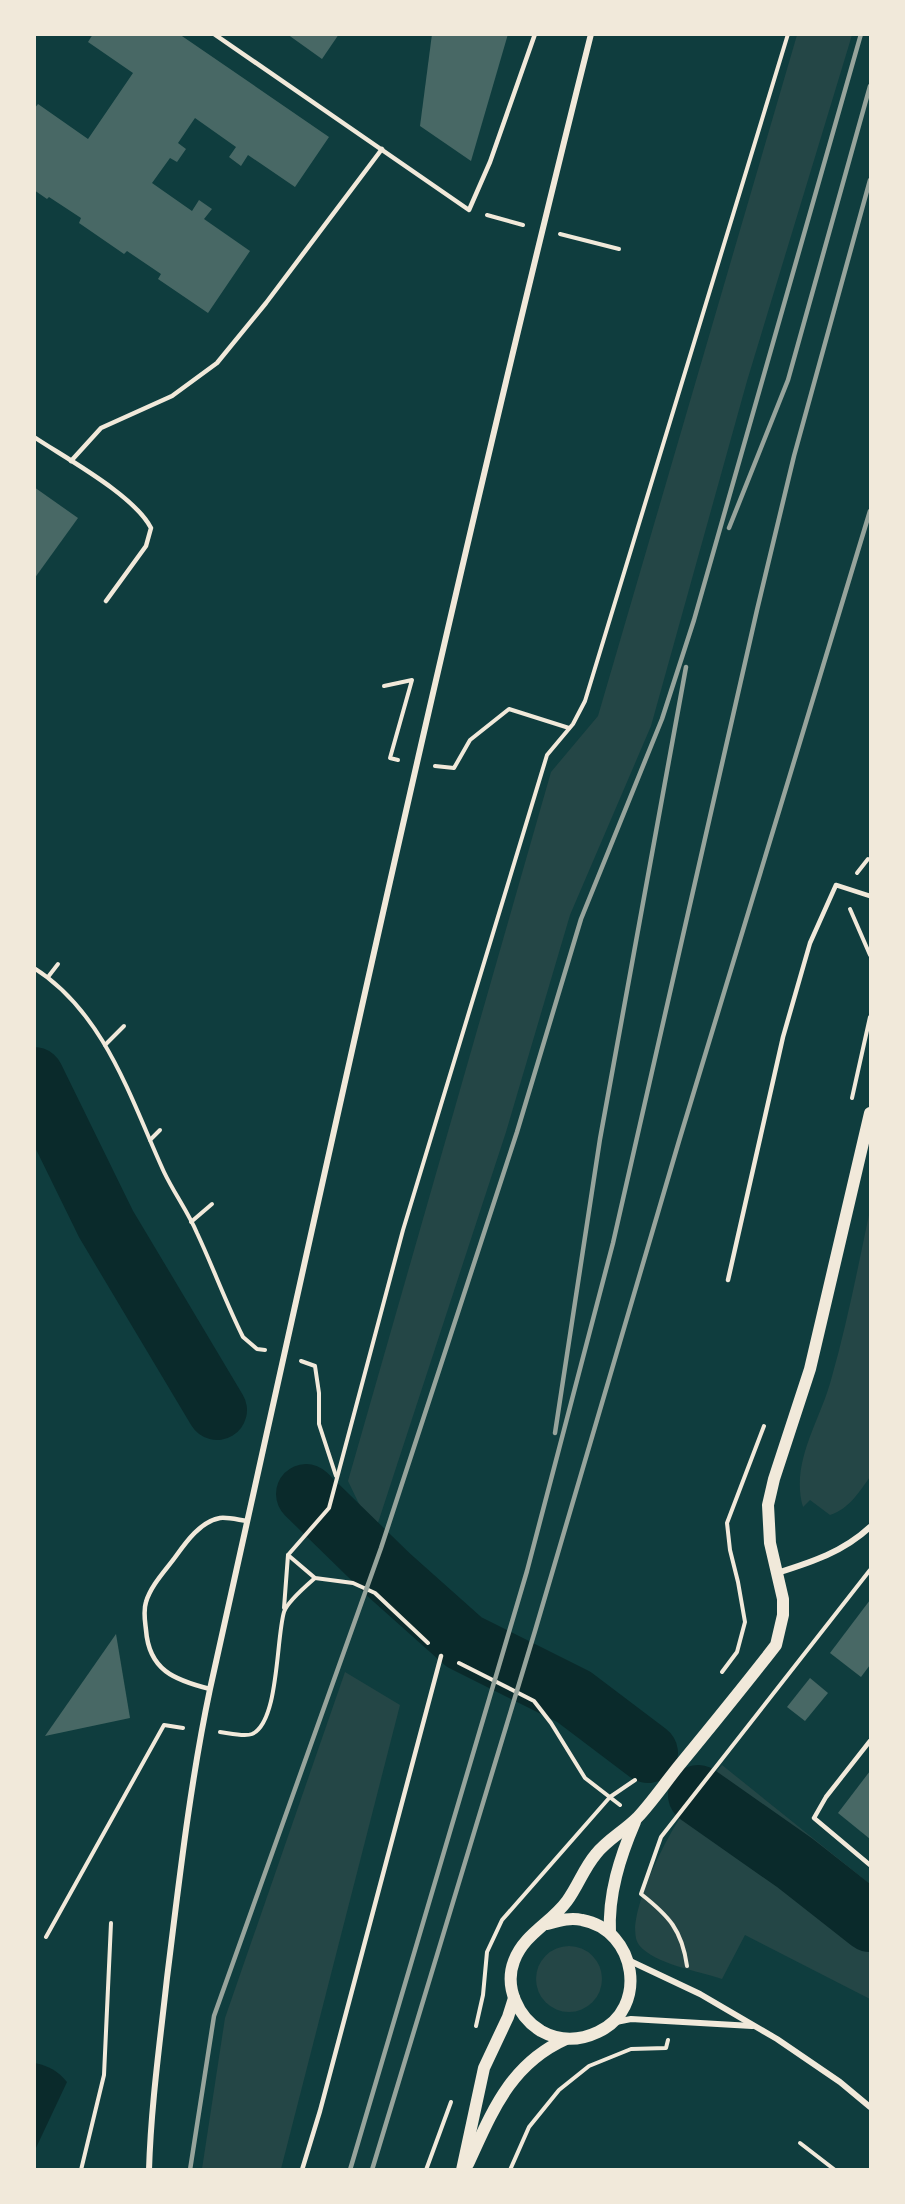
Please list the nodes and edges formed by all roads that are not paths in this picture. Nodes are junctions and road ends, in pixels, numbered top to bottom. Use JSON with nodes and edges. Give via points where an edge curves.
{"nodes":[{"id":1,"x":214,"y":34,"type":"edge"},
{"id":2,"x":535,"y":34,"type":"edge"},
{"id":3,"x":591,"y":34,"type":"edge"},
{"id":4,"x":382,"y":149,"type":"junction"},
{"id":5,"x":34,"y":437,"type":"edge"},
{"id":6,"x":71,"y":461,"type":"junction"},
{"id":7,"x":106,"y":602,"type":"dead end"},
{"id":8,"x":870,"y":896,"type":"edge"},
{"id":9,"x":870,"y":1113,"type":"edge"},
{"id":10,"x":728,"y":1280,"type":"dead end"},
{"id":11,"x":247,"y":1521,"type":"junction"},
{"id":12,"x":870,"y":1527,"type":"edge"},
{"id":13,"x":777,"y":1573,"type":"junction"},
{"id":14,"x":441,"y":1656,"type":"road end"},
{"id":15,"x":210,"y":1689,"type":"junction"},
{"id":16,"x":870,"y":1740,"type":"edge"},
{"id":17,"x":637,"y":1818,"type":"junction"},
{"id":18,"x":870,"y":1865,"type":"edge"},
{"id":19,"x":547,"y":1924,"type":"junction"},
{"id":20,"x":610,"y":1933,"type":"junction"},
{"id":21,"x":628,"y":1960,"type":"junction"},
{"id":22,"x":514,"y":1998,"type":"junction"},
{"id":23,"x":613,"y":2022,"type":"junction"},
{"id":24,"x":752,"y":2026,"type":"junction"},
{"id":25,"x":566,"y":2039,"type":"junction"},
{"id":26,"x":870,"y":2107,"type":"edge"},
{"id":27,"x":149,"y":2169,"type":"edge"},
{"id":28,"x":302,"y":2169,"type":"edge"},
{"id":29,"x":464,"y":2169,"type":"edge"}],
"edges":[{"from":1,"to":4,"type":"lane"},
{"from":2,"to":4,"type":"lane","via":[[469,210]]},
{"from":3,"to":11,"type":"street","via":[[416,763]]},
{"from":4,"to":6,"type":"lane","via":[[217,363],[172,396],[101,429]]},
{"from":5,"to":6,"type":"lane"},
{"from":6,"to":7,"type":"lane","via":[[128,500],[151,528],[146,546]]},
{"from":8,"to":10,"type":"lane","via":[[836,885],[810,943],[783,1037]]},
{"from":9,"to":13,"type":"main road","via":[[810,1369],[770,1494],[768,1520]]},
{"from":11,"to":15,"type":"street"},
{"from":11,"to":15,"type":"lane","via":[[220,1518],[196,1532],[145,1604],[147,1643],[152,1657],[166,1672],[186,1683]]},
{"from":12,"to":13,"type":"street","via":[[833,1554]]},
{"from":13,"to":17,"type":"main road","via":[[783,1615],[776,1645]]},
{"from":14,"to":28,"type":"lane"},
{"from":15,"to":27,"type":"street","via":[[174,1918],[150,2128]]},
{"from":16,"to":18,"type":"lane","via":[[814,1818]]},
{"from":17,"to":19,"type":"main road","via":[[596,1854],[567,1901]]},
{"from":17,"to":20,"type":"main road","via":[[621,1855],[609,1911]]},
{"from":19,"to":20,"type":"main road","via":[[564,1919],[582,1920]]},
{"from":19,"to":22,"type":"main road","via":[[520,1947],[513,1963]]},
{"from":20,"to":21,"type":"main road"},
{"from":21,"to":23,"type":"main road","via":[[630,1992]]},
{"from":21,"to":24,"type":"street","via":[[681,1984]]},
{"from":22,"to":25,"type":"main road","via":[[534,2026]]},
{"from":22,"to":29,"type":"main road","via":[[484,2068]]},
{"from":23,"to":24,"type":"street","via":[[631,2019]]},
{"from":23,"to":25,"type":"main road","via":[[583,2038]]},
{"from":24,"to":26,"type":"street","via":[[805,2057]]},
{"from":25,"to":29,"type":"main road","via":[[546,2048],[520,2071]]}]}
